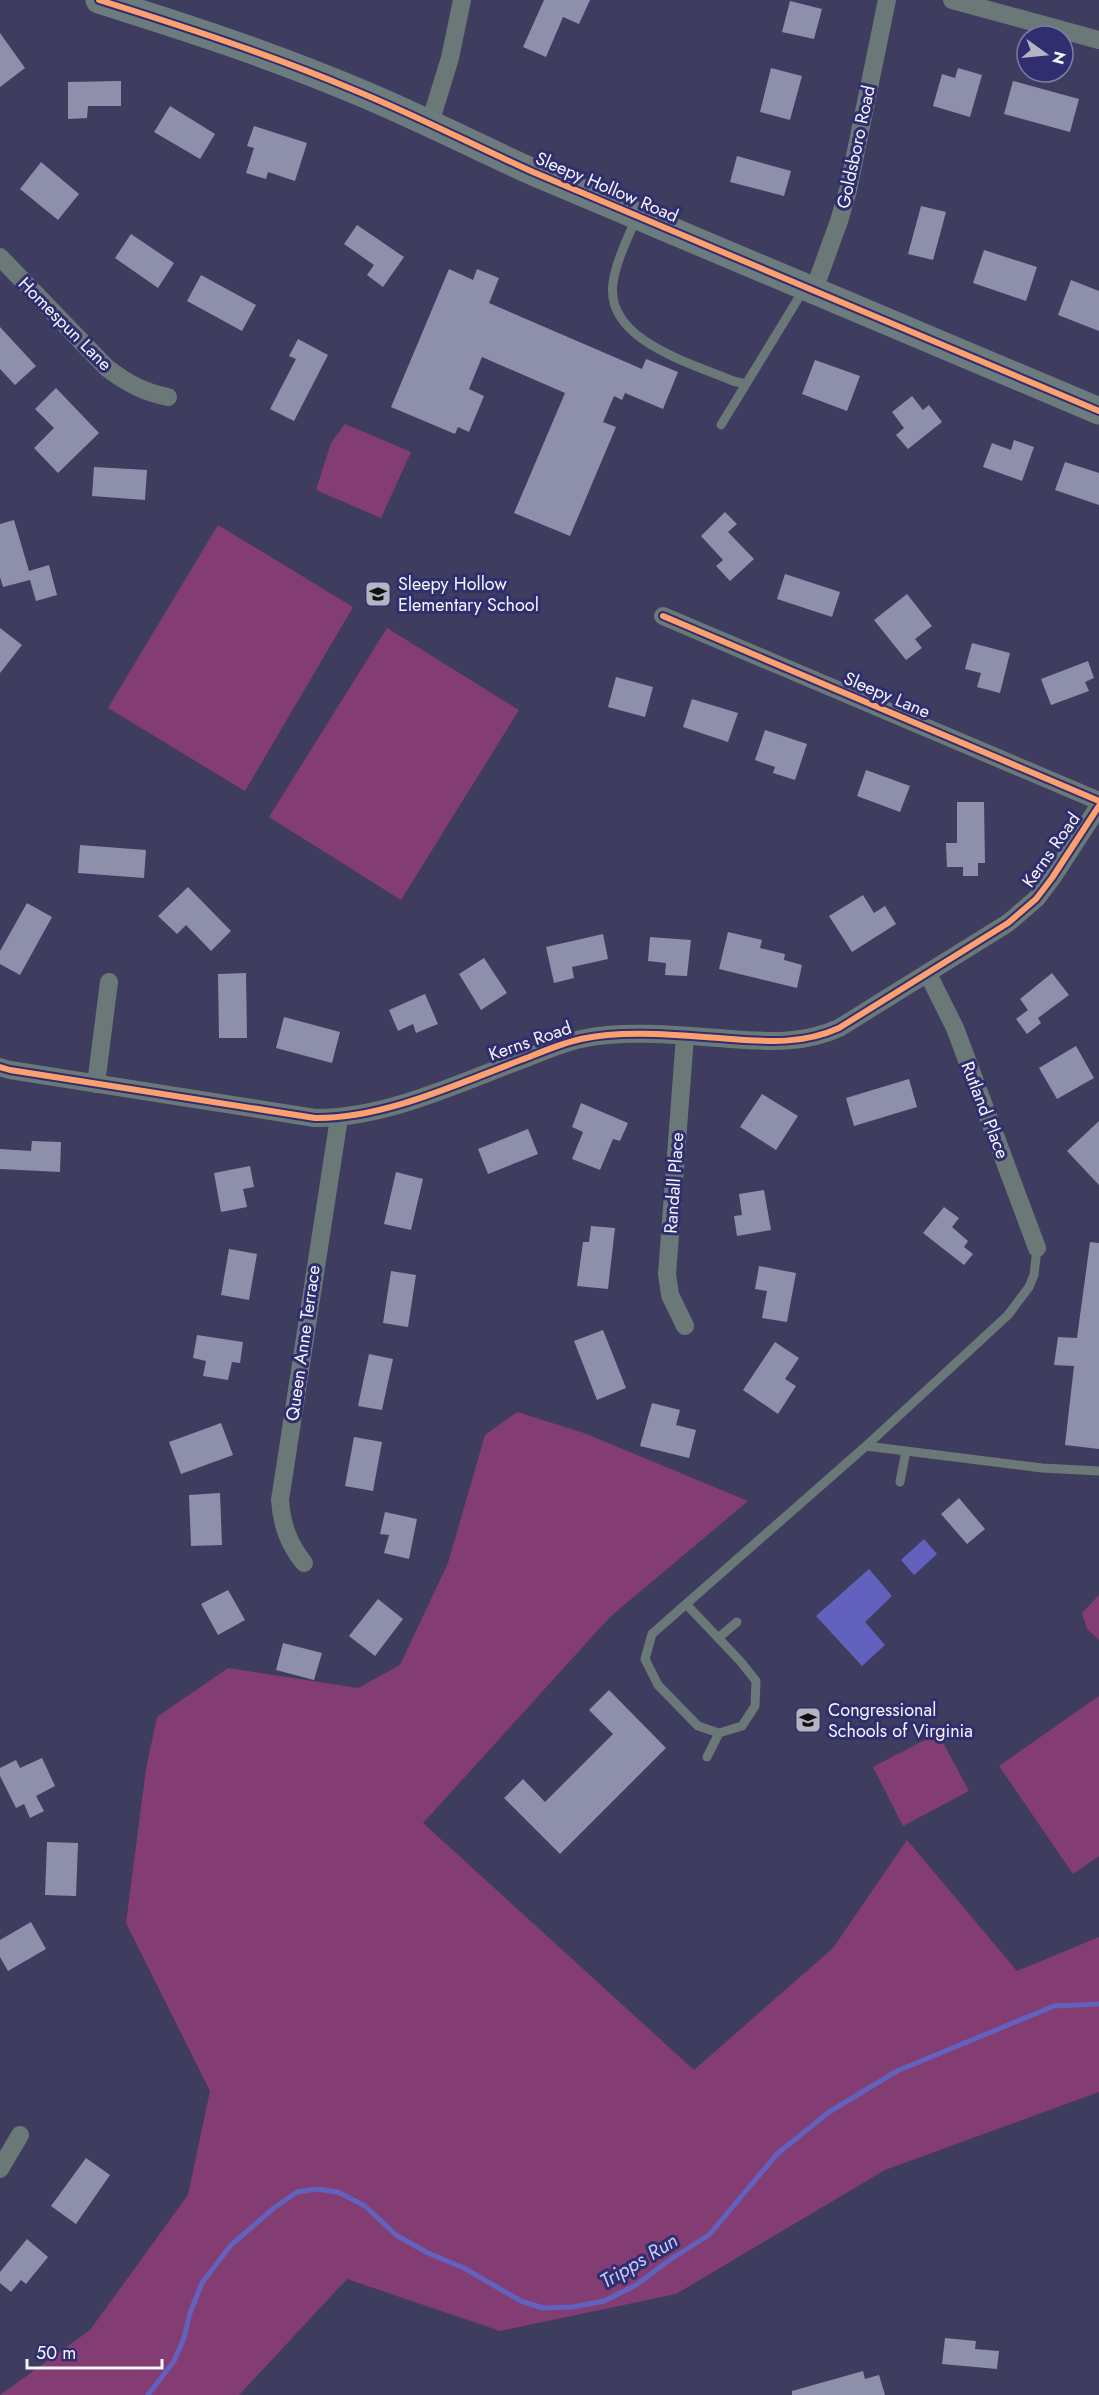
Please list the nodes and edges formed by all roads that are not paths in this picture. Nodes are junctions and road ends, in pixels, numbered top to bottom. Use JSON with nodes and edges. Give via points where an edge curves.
{"nodes":[{"id":1,"x":99,"y":0,"type":"edge"},
{"id":2,"x":462,"y":0,"type":"edge"},
{"id":3,"x":887,"y":0,"type":"edge"},
{"id":4,"x":952,"y":0,"type":"edge"},
{"id":5,"x":1099,"y":40,"type":"edge"},
{"id":6,"x":430,"y":123,"type":"junction"},
{"id":7,"x":637,"y":215,"type":"junction"},
{"id":8,"x":0,"y":257,"type":"edge"},
{"id":9,"x":810,"y":289,"type":"junction"},
{"id":10,"x":746,"y":384,"type":"junction"},
{"id":11,"x":168,"y":396,"type":"dead end"},
{"id":12,"x":1099,"y":411,"type":"edge"},
{"id":13,"x":721,"y":425,"type":"dead end"},
{"id":14,"x":663,"y":616,"type":"dead end"},
{"id":15,"x":1099,"y":801,"type":"edge"},
{"id":16,"x":1099,"y":806,"type":"edge"},
{"id":17,"x":928,"y":974,"type":"junction"},
{"id":18,"x":109,"y":982,"type":"dead end"},
{"id":19,"x":685,"y":1036,"type":"junction"},
{"id":20,"x":0,"y":1066,"type":"edge"},
{"id":21,"x":96,"y":1084,"type":"junction"},
{"id":22,"x":339,"y":1118,"type":"junction"},
{"id":23,"x":1037,"y":1248,"type":"joint"},
{"id":24,"x":685,"y":1326,"type":"dead end"},
{"id":25,"x":866,"y":1446,"type":"junction"},
{"id":26,"x":906,"y":1451,"type":"junction"},
{"id":27,"x":1099,"y":1471,"type":"edge"},
{"id":28,"x":900,"y":1482,"type":"dead end"},
{"id":29,"x":304,"y":1563,"type":"dead end"},
{"id":30,"x":686,"y":1604,"type":"junction"},
{"id":31,"x":737,"y":1622,"type":"dead end"},
{"id":32,"x":718,"y":1638,"type":"junction"},
{"id":33,"x":719,"y":1733,"type":"junction"},
{"id":34,"x":707,"y":1757,"type":"dead end"},
{"id":35,"x":20,"y":2135,"type":"dead end"},
{"id":36,"x":0,"y":2169,"type":"edge"}],
"edges":[{"from":1,"to":6,"type":"main road","name":"Sleepy Hollow Road","via":[[300,68]]},
{"from":2,"to":6,"type":"street"},
{"from":3,"to":9,"type":"street","name":"Goldsboro Road","via":[[848,190]]},
{"from":4,"to":5,"type":"street"},
{"from":6,"to":7,"type":"main road","name":"Sleepy Hollow Road"},
{"from":7,"to":9,"type":"main road","name":"Sleepy Hollow Road"},
{"from":7,"to":10,"type":"lane","via":[[613,285],[616,310],[631,333],[658,349]]},
{"from":8,"to":11,"type":"street","name":"Homespun Lane","via":[[107,368],[146,393]]},
{"from":9,"to":10,"type":"lane"},
{"from":9,"to":12,"type":"main road","name":"Sleepy Hollow Road"},
{"from":10,"to":13,"type":"lane"},
{"from":14,"to":15,"type":"street","name":"Sleepy Lane"},
{"from":16,"to":17,"type":"street","name":"Kerns Road","via":[[1036,899],[1008,923]]},
{"from":17,"to":19,"type":"street","name":"Kerns Road","via":[[825,1035],[802,1041]]},
{"from":17,"to":23,"type":"street","name":"Rutland Place","via":[[955,1028]]},
{"from":18,"to":21,"type":"street"},
{"from":19,"to":22,"type":"street","name":"Kerns Road","via":[[581,1039],[391,1108]]},
{"from":19,"to":24,"type":"street","name":"Randall Place","via":[[667,1274],[670,1294]]},
{"from":20,"to":21,"type":"street","name":"Kerns Road"},
{"from":21,"to":22,"type":"street","name":"Kerns Road","via":[[315,1118]]},
{"from":22,"to":29,"type":"street","name":"Queen Anne Terrace","via":[[280,1500],[286,1536]]},
{"from":23,"to":25,"type":"lane","via":[[1029,1287],[1008,1315]]},
{"from":25,"to":26,"type":"lane"},
{"from":25,"to":30,"type":"lane"},
{"from":26,"to":27,"type":"lane"},
{"from":26,"to":28,"type":"lane"},
{"from":30,"to":32,"type":"lane"},
{"from":30,"to":33,"type":"lane","via":[[652,1634],[645,1659],[658,1685],[698,1726]]},
{"from":31,"to":32,"type":"lane"},
{"from":32,"to":33,"type":"lane","via":[[756,1681],[755,1706],[742,1726]]},
{"from":33,"to":34,"type":"lane"},
{"from":35,"to":36,"type":"street"}]}
